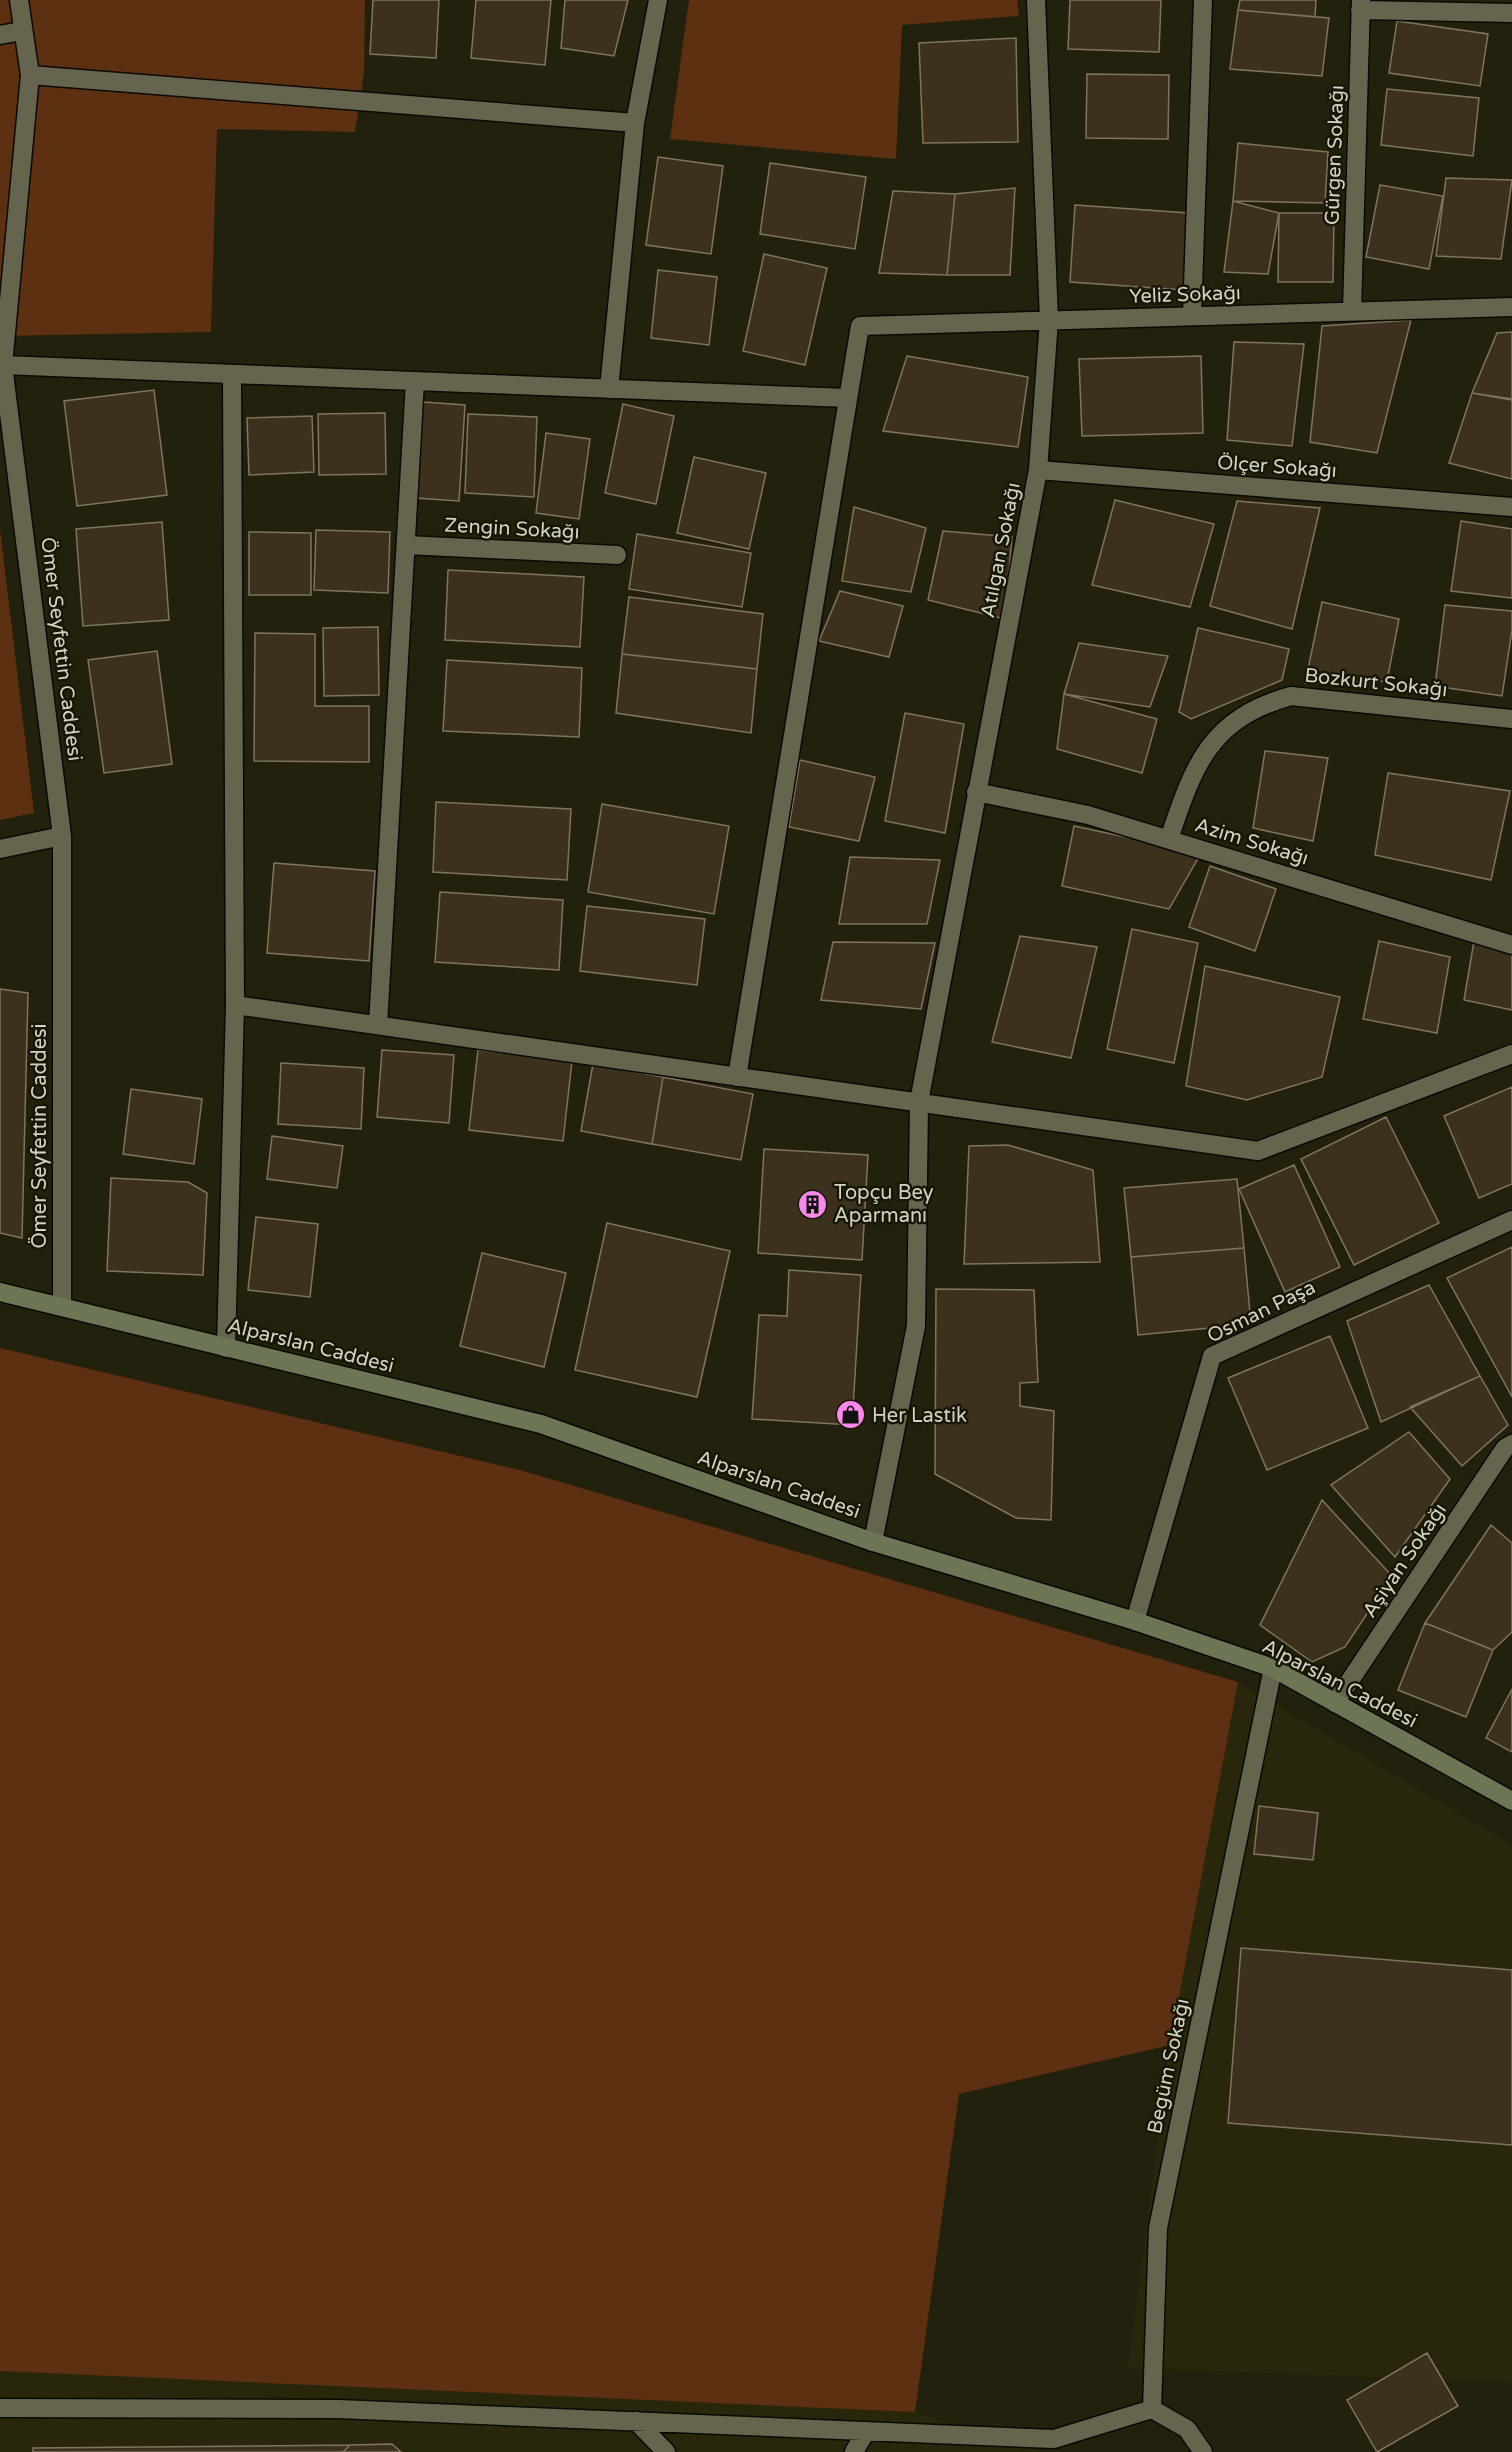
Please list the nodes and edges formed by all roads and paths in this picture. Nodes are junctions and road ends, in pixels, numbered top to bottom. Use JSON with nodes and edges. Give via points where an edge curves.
{"nodes":[{"id":1,"x":19,"y":0,"type":"edge"},
{"id":2,"x":658,"y":0,"type":"edge"},
{"id":3,"x":1036,"y":0,"type":"edge"},
{"id":4,"x":1203,"y":0,"type":"edge"},
{"id":5,"x":1360,"y":5,"type":"edge"},
{"id":6,"x":1512,"y":13,"type":"edge"},
{"id":7,"x":22,"y":31,"type":"junction"},
{"id":8,"x":0,"y":35,"type":"edge"},
{"id":9,"x":30,"y":75,"type":"junction"},
{"id":10,"x":635,"y":123,"type":"junction"},
{"id":11,"x":1512,"y":307,"type":"edge"},
{"id":12,"x":1352,"y":311,"type":"junction"},
{"id":13,"x":1192,"y":316,"type":"junction"},
{"id":14,"x":1049,"y":320,"type":"junction"},
{"id":15,"x":3,"y":365,"type":"junction"},
{"id":16,"x":232,"y":374,"type":"junction"},
{"id":17,"x":415,"y":381,"type":"junction"},
{"id":18,"x":609,"y":388,"type":"junction"},
{"id":19,"x":848,"y":398,"type":"junction"},
{"id":20,"x":1038,"y":470,"type":"junction"},
{"id":21,"x":1512,"y":507,"type":"edge"},
{"id":22,"x":406,"y":545,"type":"junction"},
{"id":23,"x":617,"y":555,"type":"dead end"},
{"id":24,"x":1512,"y":719,"type":"edge"},
{"id":25,"x":976,"y":792,"type":"junction"},
{"id":26,"x":62,"y":836,"type":"junction"},
{"id":27,"x":1168,"y":839,"type":"junction"},
{"id":28,"x":0,"y":849,"type":"edge"},
{"id":29,"x":1512,"y":945,"type":"edge"},
{"id":30,"x":235,"y":1005,"type":"junction"},
{"id":31,"x":378,"y":1025,"type":"junction"},
{"id":32,"x":1512,"y":1054,"type":"edge"},
{"id":33,"x":737,"y":1077,"type":"junction"},
{"id":34,"x":919,"y":1102,"type":"junction"},
{"id":35,"x":1512,"y":1220,"type":"edge"},
{"id":36,"x":0,"y":1292,"type":"edge"},
{"id":37,"x":62,"y":1306,"type":"junction"},
{"id":38,"x":226,"y":1348,"type":"junction"},
{"id":39,"x":1512,"y":1444,"type":"edge"},
{"id":40,"x":873,"y":1542,"type":"junction"},
{"id":41,"x":1135,"y":1621,"type":"junction"},
{"id":42,"x":1273,"y":1668,"type":"junction"},
{"id":43,"x":1335,"y":1703,"type":"junction"},
{"id":44,"x":1512,"y":1801,"type":"edge"},
{"id":45,"x":0,"y":2408,"type":"edge"},
{"id":46,"x":1152,"y":2409,"type":"junction"},
{"id":47,"x":636,"y":2421,"type":"junction"},
{"id":48,"x":866,"y":2431,"type":"junction"},
{"id":49,"x":666,"y":2452,"type":"edge"},
{"id":50,"x":854,"y":2452,"type":"edge"},
{"id":51,"x":1203,"y":2452,"type":"edge"}],
"edges":[{"from":1,"to":7,"type":"street","name":"Ömer Seyfettin Caddesi"},
{"from":2,"to":10,"type":"street"},
{"from":3,"to":14,"type":"street","name":"Atılgan Sokağı"},
{"from":4,"to":13,"type":"street"},
{"from":5,"to":6,"type":"street"},
{"from":5,"to":12,"type":"street","name":"Gürgen Sokağı"},
{"from":7,"to":8,"type":"street"},
{"from":7,"to":9,"type":"street","name":"Ömer Seyfettin Caddesi"},
{"from":9,"to":10,"type":"street"},
{"from":9,"to":15,"type":"street","name":"Ömer Seyfettin Caddesi"},
{"from":10,"to":18,"type":"street"},
{"from":11,"to":12,"type":"street","name":"Yeliz Sokağı"},
{"from":12,"to":13,"type":"street","name":"Yeliz Sokağı"},
{"from":13,"to":14,"type":"street","name":"Yeliz Sokağı"},
{"from":14,"to":19,"type":"street","name":"Yeliz Sokağı","via":[[860,326]]},
{"from":14,"to":20,"type":"street","name":"Atılgan Sokağı"},
{"from":15,"to":16,"type":"street"},
{"from":15,"to":26,"type":"street","name":"Ömer Seyfettin Caddesi"},
{"from":16,"to":17,"type":"street"},
{"from":16,"to":30,"type":"street"},
{"from":17,"to":18,"type":"street"},
{"from":17,"to":22,"type":"street"},
{"from":18,"to":19,"type":"street"},
{"from":19,"to":33,"type":"street"},
{"from":20,"to":21,"type":"street","name":"Ölçer Sokağı"},
{"from":20,"to":25,"type":"street","name":"Atılgan Sokağı"},
{"from":22,"to":23,"type":"street","name":"Zengin Sokağı"},
{"from":22,"to":31,"type":"street"},
{"from":24,"to":27,"type":"street","name":"Bozkurt Sokağı","via":[[1291,696],[1267,702],[1245,714],[1210,744],[1189,781]]},
{"from":25,"to":27,"type":"street","name":"Azim Sokağı","via":[[1088,815]]},
{"from":25,"to":34,"type":"street","name":"Atılgan Sokağı"},
{"from":26,"to":28,"type":"street"},
{"from":26,"to":37,"type":"street","name":"Ömer Seyfettin Caddesi"},
{"from":27,"to":29,"type":"street","name":"Azim Sokağı"},
{"from":30,"to":31,"type":"street"},
{"from":30,"to":38,"type":"street"},
{"from":31,"to":33,"type":"street"},
{"from":32,"to":34,"type":"street","via":[[1258,1151]]},
{"from":33,"to":34,"type":"street"},
{"from":34,"to":40,"type":"street","name":"Atılgan Sokağı","via":[[916,1326]]},
{"from":35,"to":41,"type":"street","name":"Osman Paşa","via":[[1212,1356]]},
{"from":36,"to":37,"type":"street","name":"Alparslan Caddesi"},
{"from":37,"to":38,"type":"street","name":"Alparslan Caddesi"},
{"from":38,"to":40,"type":"street","name":"Alparslan Caddesi","via":[[542,1424]]},
{"from":39,"to":43,"type":"street","name":"Aşiyan Sokağı","via":[[1505,1448]]},
{"from":40,"to":41,"type":"street","name":"Alparslan Caddesi"},
{"from":41,"to":42,"type":"street","name":"Alparslan Caddesi"},
{"from":42,"to":43,"type":"street","name":"Alparslan Caddesi"},
{"from":42,"to":46,"type":"street","name":"Begüm Sokağı","via":[[1158,2228]]},
{"from":43,"to":44,"type":"street","name":"Alparslan Caddesi"},
{"from":45,"to":47,"type":"street","via":[[338,2409]]},
{"from":46,"to":48,"type":"street","via":[[1054,2439]]},
{"from":46,"to":51,"type":"street","via":[[1187,2429]]},
{"from":47,"to":48,"type":"street"},
{"from":47,"to":49,"type":"street"},
{"from":48,"to":50,"type":"street"}]}
